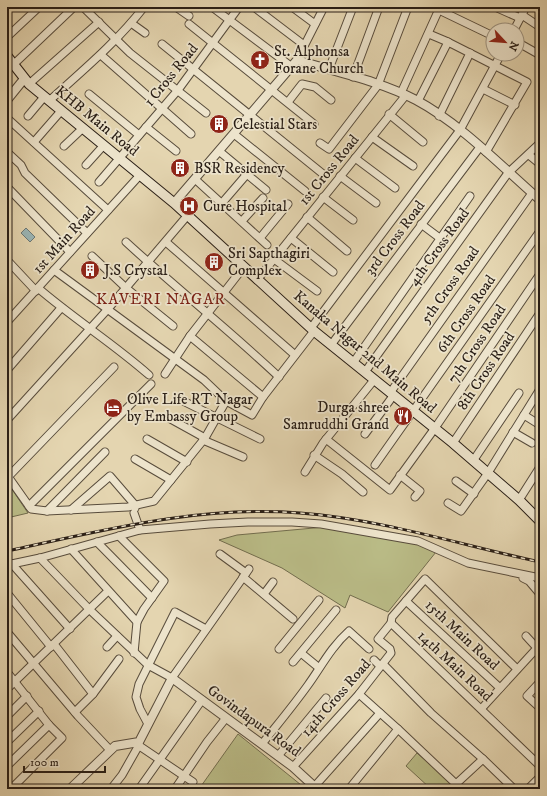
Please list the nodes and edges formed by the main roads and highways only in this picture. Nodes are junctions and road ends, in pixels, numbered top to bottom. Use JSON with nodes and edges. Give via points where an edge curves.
{"nodes":[{"id":1,"x":7,"y":56,"type":"edge"},
{"id":2,"x":174,"y":203,"type":"joint"},
{"id":3,"x":540,"y":520,"type":"edge"}],
"edges":[{"from":1,"to":2,"type":"main road","name":"KHB Main Road","via":[[26,82]]},
{"from":2,"to":3,"type":"main road","name":"Kanaka Nagar 2nd Main Road","via":[[331,346],[435,428]]}]}
